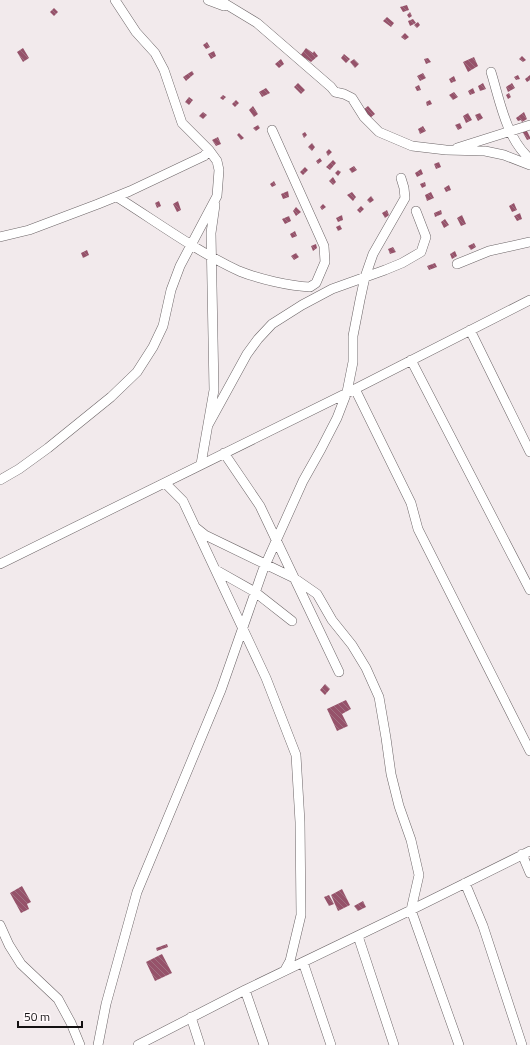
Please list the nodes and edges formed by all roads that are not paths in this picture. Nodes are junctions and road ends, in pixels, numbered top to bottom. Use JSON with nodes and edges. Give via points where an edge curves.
{"nodes":[{"id":1,"x":115,"y":0,"type":"edge"},
{"id":2,"x":208,"y":0,"type":"edge"},
{"id":3,"x":219,"y":0,"type":"edge"},
{"id":4,"x":241,"y":14,"type":"junction"},
{"id":5,"x":491,"y":72,"type":"dead end"},
{"id":6,"x":530,"y":126,"type":"edge"},
{"id":7,"x":272,"y":130,"type":"dead end"},
{"id":8,"x":510,"y":131,"type":"junction"},
{"id":9,"x":209,"y":150,"type":"junction"},
{"id":10,"x":446,"y":150,"type":"junction"},
{"id":11,"x":530,"y":159,"type":"edge"},
{"id":12,"x":530,"y":165,"type":"edge"},
{"id":13,"x":401,"y":178,"type":"dead end"},
{"id":14,"x":217,"y":196,"type":"junction"},
{"id":15,"x":117,"y":197,"type":"junction"},
{"id":16,"x":416,"y":210,"type":"dead end"},
{"id":17,"x":0,"y":237,"type":"edge"},
{"id":18,"x":530,"y":242,"type":"edge"},
{"id":19,"x":192,"y":245,"type":"junction"},
{"id":20,"x":212,"y":256,"type":"junction"},
{"id":21,"x":457,"y":264,"type":"dead end"},
{"id":22,"x":365,"y":277,"type":"junction"},
{"id":23,"x":530,"y":300,"type":"edge"},
{"id":24,"x":470,"y":330,"type":"junction"},
{"id":25,"x":411,"y":360,"type":"junction"},
{"id":26,"x":351,"y":391,"type":"junction"},
{"id":27,"x":208,"y":425,"type":"junction"},
{"id":28,"x":224,"y":452,"type":"junction"},
{"id":29,"x":530,"y":452,"type":"edge"},
{"id":30,"x":201,"y":464,"type":"junction"},
{"id":31,"x":0,"y":480,"type":"edge"},
{"id":32,"x":165,"y":483,"type":"junction"},
{"id":33,"x":195,"y":527,"type":"junction"},
{"id":34,"x":276,"y":541,"type":"junction"},
{"id":35,"x":266,"y":563,"type":"junction"},
{"id":36,"x":0,"y":564,"type":"edge"},
{"id":37,"x":216,"y":570,"type":"junction"},
{"id":38,"x":294,"y":578,"type":"junction"},
{"id":39,"x":530,"y":590,"type":"edge"},
{"id":40,"x":256,"y":592,"type":"junction"},
{"id":41,"x":292,"y":621,"type":"dead end"},
{"id":42,"x":242,"y":628,"type":"junction"},
{"id":43,"x":339,"y":672,"type":"dead end"},
{"id":44,"x":530,"y":751,"type":"edge"},
{"id":45,"x":526,"y":852,"type":"edge"},
{"id":46,"x":530,"y":873,"type":"edge"},
{"id":47,"x":465,"y":883,"type":"junction"},
{"id":48,"x":411,"y":910,"type":"junction"},
{"id":49,"x":0,"y":925,"type":"edge"},
{"id":50,"x":358,"y":936,"type":"junction"},
{"id":51,"x":303,"y":962,"type":"junction"},
{"id":52,"x":286,"y":970,"type":"junction"},
{"id":53,"x":245,"y":990,"type":"junction"},
{"id":54,"x":190,"y":1017,"type":"junction"},
{"id":55,"x":80,"y":1045,"type":"edge"},
{"id":56,"x":98,"y":1045,"type":"edge"},
{"id":57,"x":138,"y":1045,"type":"edge"},
{"id":58,"x":200,"y":1045,"type":"edge"},
{"id":59,"x":264,"y":1045,"type":"edge"},
{"id":60,"x":331,"y":1045,"type":"edge"},
{"id":61,"x":394,"y":1045,"type":"edge"},
{"id":62,"x":459,"y":1045,"type":"edge"},
{"id":63,"x":522,"y":1045,"type":"edge"}],
"edges":[{"from":1,"to":9,"type":"street","via":[[136,32],[155,53],[164,70],[182,123]]},
{"from":2,"to":4,"type":"street"},
{"from":3,"to":4,"type":"street"},
{"from":4,"to":10,"type":"street","via":[[257,23],[335,92],[352,98],[364,117],[379,132],[412,146]]},
{"from":5,"to":8,"type":"street"},
{"from":6,"to":8,"type":"street"},
{"from":7,"to":20,"type":"street","via":[[324,246],[325,262],[316,283],[310,287],[280,283],[240,271]]},
{"from":8,"to":10,"type":"street"},
{"from":8,"to":11,"type":"street","via":[[516,144]]},
{"from":9,"to":14,"type":"street","via":[[217,161],[219,170]]},
{"from":9,"to":15,"type":"street","via":[[204,156]]},
{"from":10,"to":12,"type":"street","via":[[498,153]]},
{"from":13,"to":22,"type":"street","via":[[405,198],[373,254]]},
{"from":14,"to":19,"type":"street"},
{"from":14,"to":20,"type":"street","via":[[211,233]]},
{"from":15,"to":17,"type":"street","via":[[29,230]]},
{"from":15,"to":19,"type":"street"},
{"from":16,"to":22,"type":"street","via":[[426,237],[421,252],[402,263]]},
{"from":18,"to":21,"type":"street","via":[[489,251]]},
{"from":19,"to":20,"type":"street"},
{"from":19,"to":31,"type":"street","via":[[171,290],[163,326],[154,347],[137,372],[111,397],[48,448]]},
{"from":20,"to":27,"type":"street","via":[[214,390]]},
{"from":22,"to":26,"type":"street","via":[[353,336]]},
{"from":22,"to":27,"type":"street","via":[[332,289],[272,324],[247,354]]},
{"from":23,"to":24,"type":"street"},
{"from":24,"to":25,"type":"street"},
{"from":24,"to":29,"type":"street"},
{"from":25,"to":26,"type":"street"},
{"from":25,"to":39,"type":"street"},
{"from":26,"to":28,"type":"street"},
{"from":26,"to":34,"type":"street","via":[[303,481]]},
{"from":26,"to":44,"type":"street","via":[[411,503],[418,529]]},
{"from":27,"to":30,"type":"street"},
{"from":28,"to":30,"type":"street"},
{"from":28,"to":34,"type":"street","via":[[260,506]]},
{"from":30,"to":32,"type":"street"},
{"from":32,"to":33,"type":"street","via":[[183,501]]},
{"from":32,"to":36,"type":"street"},
{"from":33,"to":35,"type":"street","via":[[205,535]]},
{"from":33,"to":37,"type":"street"},
{"from":34,"to":35,"type":"street"},
{"from":34,"to":38,"type":"street"},
{"from":35,"to":38,"type":"street"},
{"from":35,"to":40,"type":"street"},
{"from":37,"to":40,"type":"street"},
{"from":37,"to":42,"type":"street"},
{"from":38,"to":43,"type":"street"},
{"from":38,"to":48,"type":"street","via":[[317,594],[366,668],[378,697],[391,774],[419,875]]},
{"from":40,"to":41,"type":"street"},
{"from":40,"to":42,"type":"street"},
{"from":42,"to":52,"type":"street","via":[[266,678],[296,755],[301,915]]},
{"from":42,"to":56,"type":"street","via":[[221,690],[137,892],[106,1004]]},
{"from":45,"to":46,"type":"street"},
{"from":45,"to":47,"type":"street"},
{"from":47,"to":48,"type":"street"},
{"from":47,"to":63,"type":"street","via":[[483,926]]},
{"from":48,"to":50,"type":"street"},
{"from":48,"to":62,"type":"street"},
{"from":49,"to":55,"type":"street","via":[[21,964],[58,999]]},
{"from":50,"to":51,"type":"street"},
{"from":50,"to":61,"type":"street"},
{"from":51,"to":52,"type":"street"},
{"from":51,"to":60,"type":"street"},
{"from":52,"to":53,"type":"street"},
{"from":53,"to":54,"type":"street"},
{"from":53,"to":59,"type":"street"},
{"from":54,"to":57,"type":"street"},
{"from":54,"to":58,"type":"street"}]}
